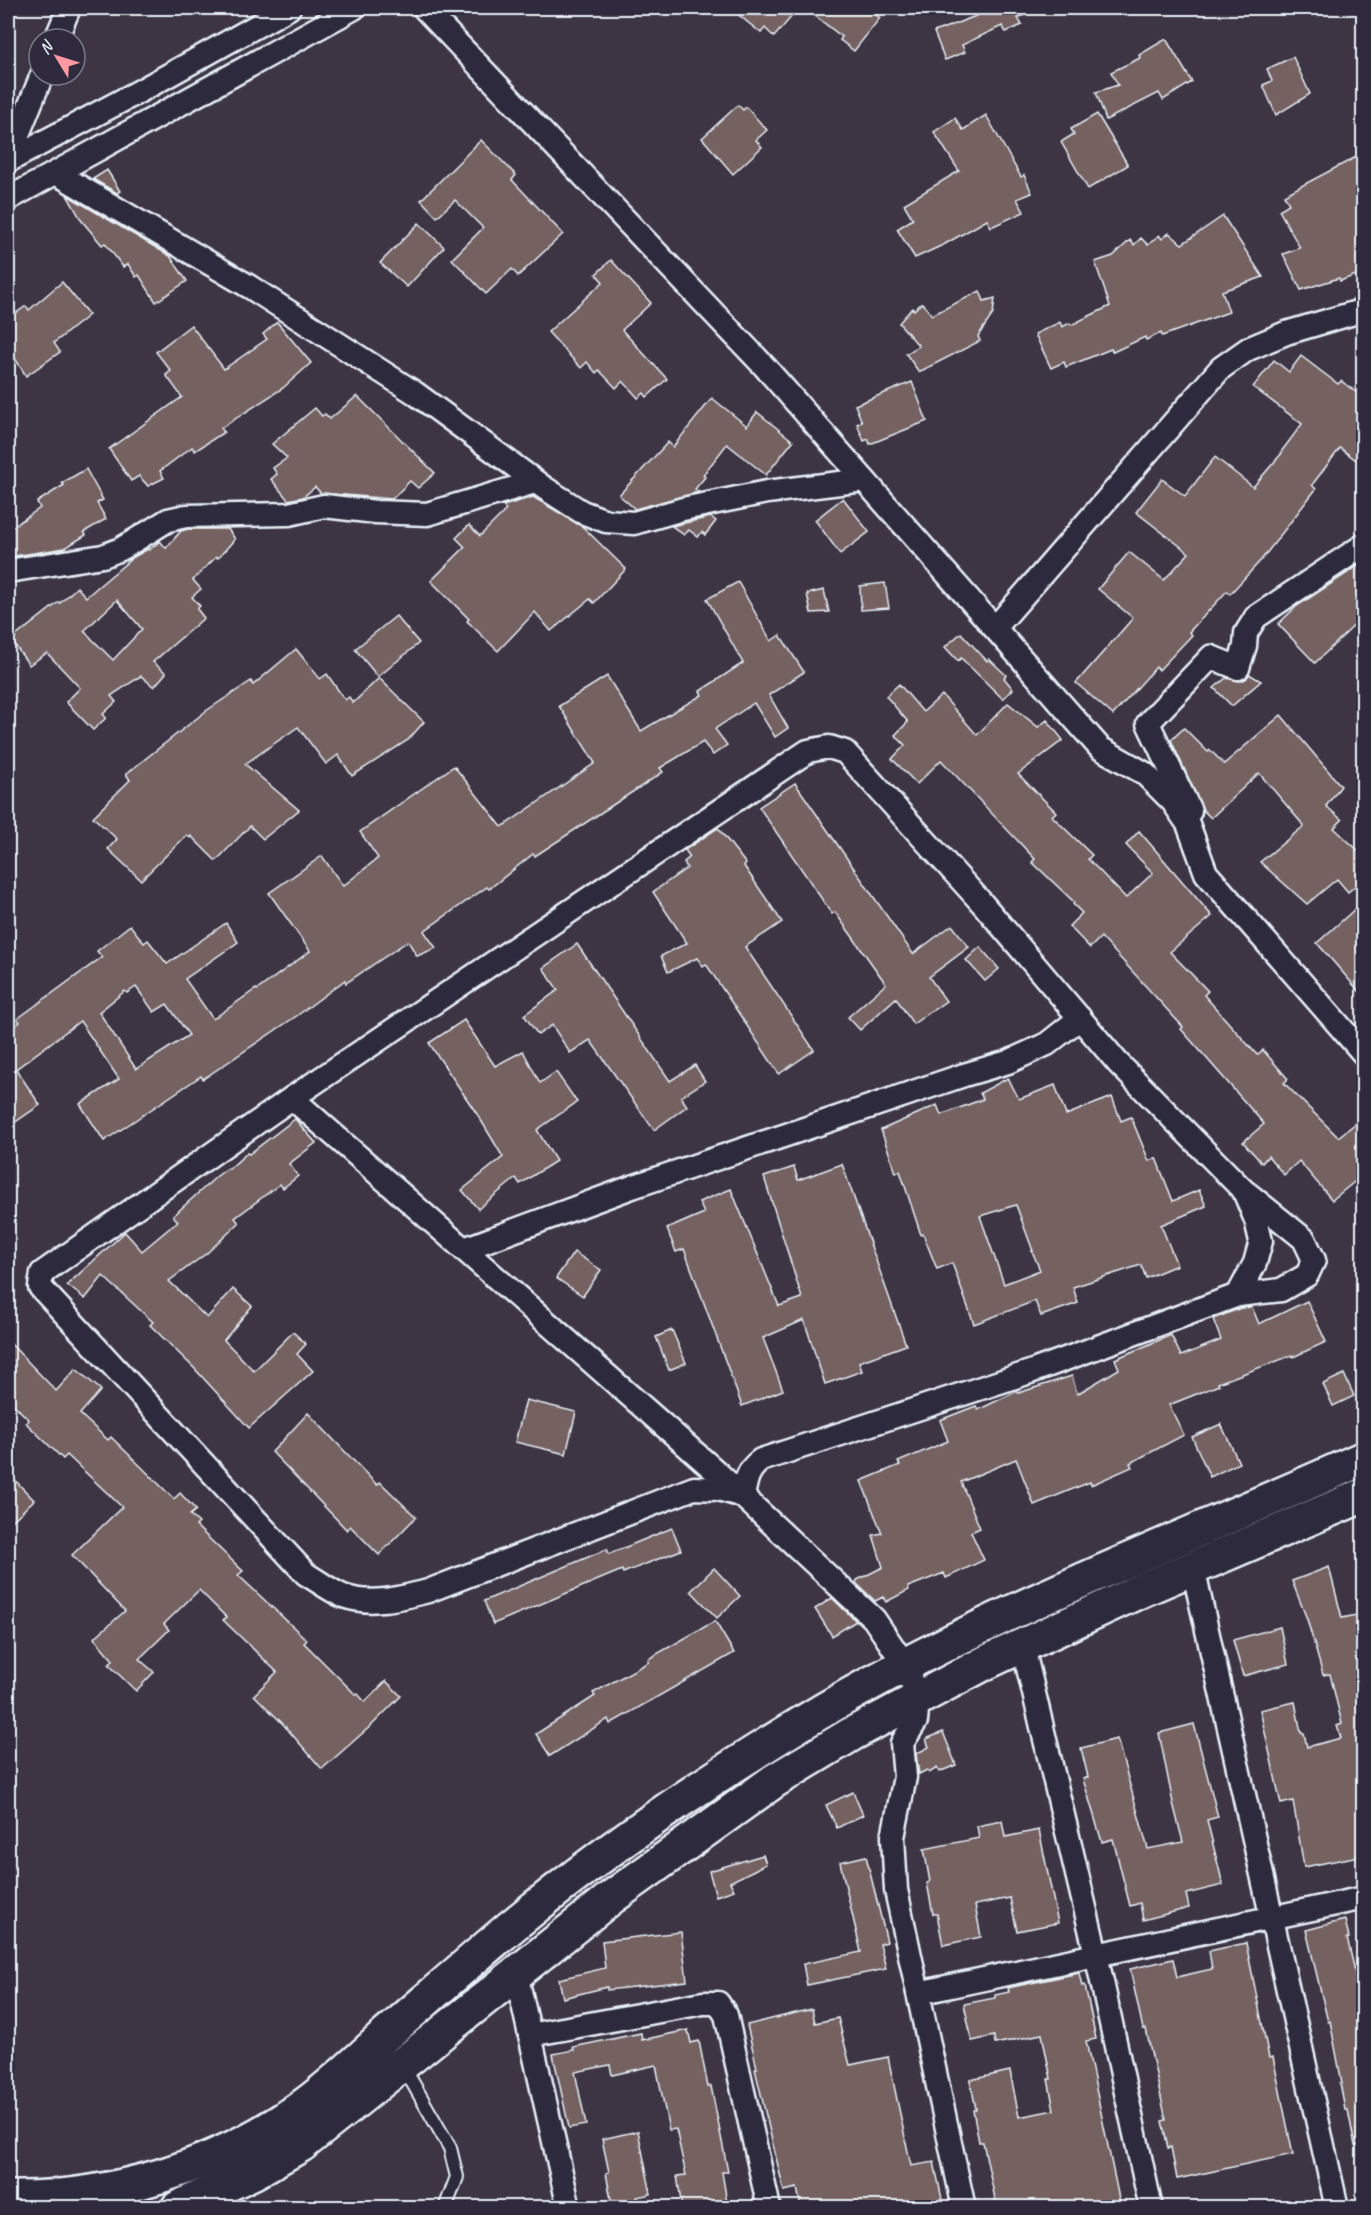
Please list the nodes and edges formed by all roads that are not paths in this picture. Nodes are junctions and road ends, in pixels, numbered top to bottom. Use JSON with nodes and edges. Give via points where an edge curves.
{"nodes":[{"id":1,"x":69,"y":8,"type":"edge"},
{"id":2,"x":289,"y":8,"type":"edge"},
{"id":3,"x":354,"y":8,"type":"edge"},
{"id":4,"x":424,"y":8,"type":"edge"},
{"id":5,"x":61,"y":27,"type":"edge"},
{"id":6,"x":37,"y":87,"type":"edge"},
{"id":7,"x":8,"y":160,"type":"edge"},
{"id":8,"x":56,"y":173,"type":"junction"},
{"id":9,"x":8,"y":199,"type":"edge"},
{"id":10,"x":1364,"y":310,"type":"edge"},
{"id":11,"x":864,"y":480,"type":"junction"},
{"id":12,"x":535,"y":482,"type":"junction"},
{"id":13,"x":1364,"y":545,"type":"edge"},
{"id":14,"x":8,"y":571,"type":"edge"},
{"id":15,"x":995,"y":628,"type":"junction"},
{"id":16,"x":1206,"y":873,"type":"junction"},
{"id":17,"x":1080,"y":1018,"type":"junction"},
{"id":18,"x":1364,"y":1054,"type":"edge"},
{"id":19,"x":292,"y":1098,"type":"junction"},
{"id":20,"x":1244,"y":1191,"type":"junction"},
{"id":21,"x":464,"y":1249,"type":"junction"},
{"id":22,"x":1238,"y":1295,"type":"junction"},
{"id":23,"x":1364,"y":1458,"type":"edge"},
{"id":24,"x":743,"y":1496,"type":"junction"},
{"id":25,"x":1363,"y":1496,"type":"edge"},
{"id":26,"x":1193,"y":1568,"type":"junction"},
{"id":27,"x":1023,"y":1647,"type":"junction"},
{"id":28,"x":904,"y":1665,"type":"junction"},
{"id":29,"x":918,"y":1698,"type":"junction"},
{"id":30,"x":1364,"y":1898,"type":"edge"},
{"id":31,"x":1272,"y":1918,"type":"junction"},
{"id":32,"x":1096,"y":1954,"type":"junction"},
{"id":33,"x":516,"y":1973,"type":"junction"},
{"id":34,"x":918,"y":1993,"type":"junction"},
{"id":35,"x":530,"y":2035,"type":"junction"},
{"id":36,"x":402,"y":2065,"type":"junction"},
{"id":37,"x":8,"y":2198,"type":"edge"},
{"id":38,"x":212,"y":2201,"type":"edge"},
{"id":39,"x":178,"y":2208,"type":"edge"},
{"id":40,"x":445,"y":2208,"type":"edge"},
{"id":41,"x":569,"y":2208,"type":"edge"},
{"id":42,"x":769,"y":2208,"type":"edge"},
{"id":43,"x":964,"y":2208,"type":"edge"},
{"id":44,"x":1151,"y":2208,"type":"edge"},
{"id":45,"x":1337,"y":2208,"type":"edge"}],
"edges":[{"from":1,"to":5,"type":"street"},
{"from":2,"to":7,"type":"street"},
{"from":3,"to":8,"type":"street"},
{"from":4,"to":11,"type":"street","via":[[765,368]]},
{"from":6,"to":7,"type":"street"},
{"from":8,"to":9,"type":"street"},
{"from":8,"to":12,"type":"street","via":[[250,287],[406,387]]},
{"from":10,"to":15,"type":"street","via":[[1286,333],[1248,349],[1221,368]]},
{"from":11,"to":12,"type":"street","via":[[767,492],[683,509],[634,524],[606,521],[582,512]]},
{"from":11,"to":15,"type":"street"},
{"from":12,"to":14,"type":"street","via":[[427,514],[324,506],[290,514],[186,516],[168,520],[103,556]]},
{"from":13,"to":16,"type":"street","via":[[1256,617],[1246,633],[1238,668],[1211,657],[1149,723],[1200,834]]},
{"from":15,"to":16,"type":"street","via":[[1100,748],[1144,773],[1173,802],[1188,824]]},
{"from":16,"to":18,"type":"street"},
{"from":17,"to":19,"type":"street","via":[[845,752],[829,747],[808,751]]},
{"from":17,"to":20,"type":"street","via":[[1118,1063]]},
{"from":17,"to":21,"type":"street","via":[[1047,1044],[1008,1062],[632,1187]]},
{"from":19,"to":21,"type":"street"},
{"from":19,"to":24,"type":"street","via":[[42,1273],[40,1287],[306,1574],[343,1596],[392,1600],[428,1591],[694,1488]]},
{"from":20,"to":22,"type":"street","via":[[1261,1240],[1255,1263]]},
{"from":20,"to":22,"type":"street","via":[[1304,1239],[1314,1260],[1307,1275],[1281,1290]]},
{"from":21,"to":24,"type":"street"},
{"from":22,"to":24,"type":"street","via":[[1033,1371],[761,1460],[746,1477]]},
{"from":23,"to":28,"type":"highway","via":[[1007,1614]]},
{"from":24,"to":28,"type":"street","via":[[874,1619]]},
{"from":25,"to":26,"type":"highway"},
{"from":26,"to":27,"type":"highway"},
{"from":26,"to":31,"type":"street"},
{"from":27,"to":29,"type":"highway"},
{"from":27,"to":32,"type":"street"},
{"from":28,"to":29,"type":"street"},
{"from":28,"to":37,"type":"highway","via":[[802,1723],[614,1848],[513,1925],[310,2100],[262,2131],[180,2169],[137,2182],[58,2196]]},
{"from":29,"to":33,"type":"highway","via":[[756,1793]]},
{"from":29,"to":34,"type":"street","via":[[916,1721],[902,1743],[905,1777],[893,1837],[896,1890]]},
{"from":30,"to":31,"type":"street"},
{"from":31,"to":32,"type":"street"},
{"from":31,"to":45,"type":"street"},
{"from":32,"to":34,"type":"street"},
{"from":32,"to":44,"type":"street"},
{"from":33,"to":35,"type":"street"},
{"from":33,"to":36,"type":"highway"},
{"from":34,"to":43,"type":"street"},
{"from":35,"to":41,"type":"street"},
{"from":35,"to":42,"type":"street","via":[[718,2003],[726,2015]]},
{"from":36,"to":38,"type":"highway","via":[[301,2145]]},
{"from":36,"to":40,"type":"lane","via":[[450,2148],[457,2177]]},
{"from":38,"to":39,"type":"highway"}]}
